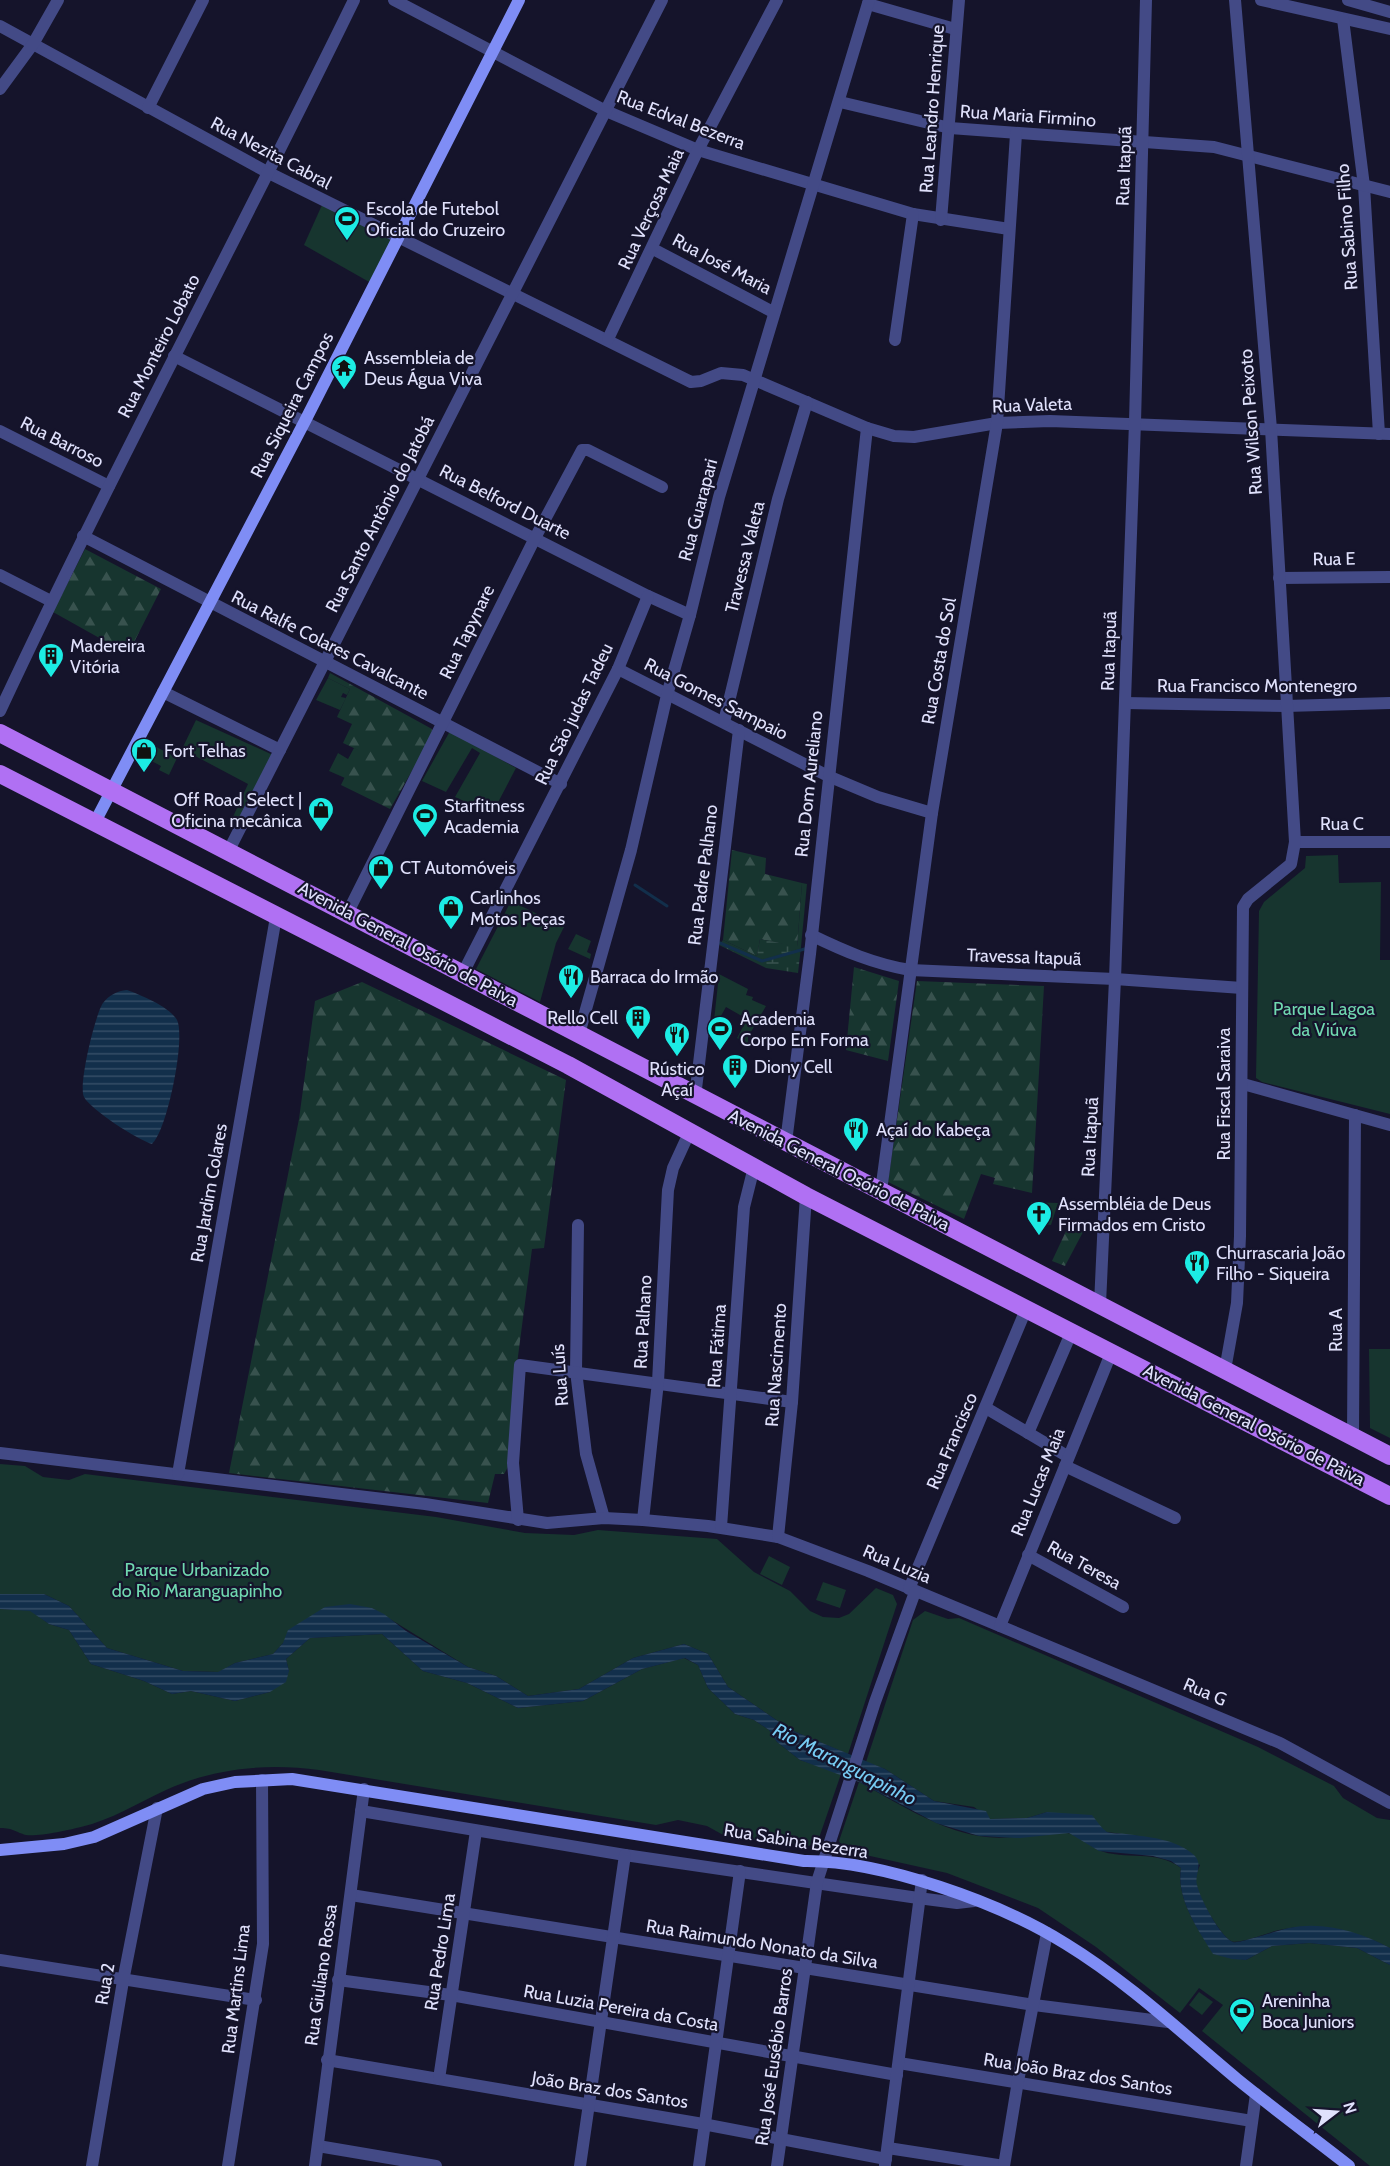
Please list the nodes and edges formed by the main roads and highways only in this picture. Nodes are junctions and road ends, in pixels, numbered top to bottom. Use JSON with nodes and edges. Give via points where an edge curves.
{"nodes":[{"id":1,"x":519,"y":0,"type":"edge"},
{"id":2,"x":0,"y":734,"type":"edge"},
{"id":3,"x":0,"y":774,"type":"edge"},
{"id":4,"x":112,"y":792,"type":"junction"},
{"id":5,"x":94,"y":824,"type":"junction"},
{"id":6,"x":1390,"y":1456,"type":"edge"},
{"id":7,"x":1390,"y":1496,"type":"edge"},
{"id":8,"x":0,"y":1850,"type":"edge"},
{"id":9,"x":1348,"y":2166,"type":"edge"}],
"edges":[{"from":1,"to":4,"type":"main road","name":"Rua Siqueira Campos"},
{"from":2,"to":4,"type":"main road","name":"Avenida General Osório de Paiva"},
{"from":3,"to":5,"type":"main road","name":"Avenida General Osório de Paiva"},
{"from":4,"to":5,"type":"main road","name":"Rua Siqueira Campos"},
{"from":4,"to":6,"type":"main road","name":"Avenida General Osório de Paiva"},
{"from":5,"to":7,"type":"main road","name":"Avenida General Osório de Paiva","via":[[568,1065],[806,1196]]},
{"from":8,"to":9,"type":"main road","name":"Rua Sabina Bezerra","via":[[94,1837],[203,1790],[292,1779],[823,1861],[922,1880],[1068,1944]]}]}
